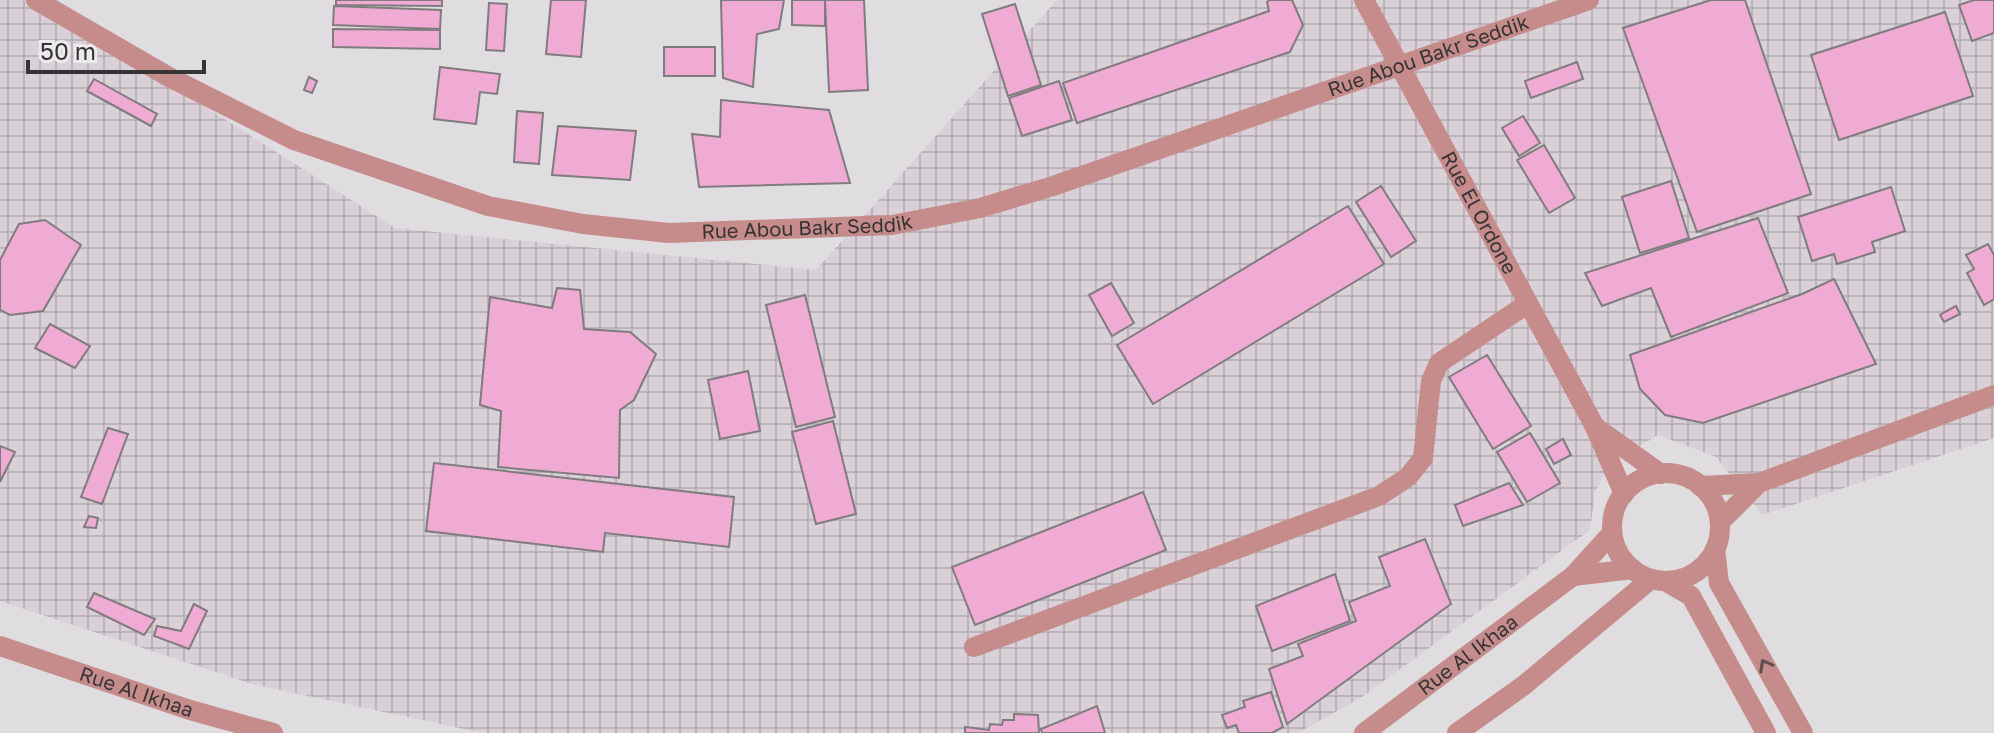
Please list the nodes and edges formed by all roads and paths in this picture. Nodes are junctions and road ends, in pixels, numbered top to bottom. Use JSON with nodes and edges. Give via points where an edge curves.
{"nodes":[{"id":1,"x":36,"y":0,"type":"edge"},
{"id":2,"x":1364,"y":0,"type":"edge"},
{"id":3,"x":1589,"y":0,"type":"edge"},
{"id":4,"x":1402,"y":65,"type":"junction"},
{"id":5,"x":1527,"y":304,"type":"junction"},
{"id":6,"x":1994,"y":395,"type":"edge"},
{"id":7,"x":1595,"y":427,"type":"junction"},
{"id":8,"x":1661,"y":474,"type":"junction"},
{"id":9,"x":1759,"y":483,"type":"junction"},
{"id":10,"x":1700,"y":486,"type":"junction"},
{"id":11,"x":1624,"y":494,"type":"junction"},
{"id":12,"x":1720,"y":522,"type":"junction"},
{"id":13,"x":1612,"y":533,"type":"junction"},
{"id":14,"x":1715,"y":549,"type":"junction"},
{"id":15,"x":1573,"y":576,"type":"junction"},
{"id":16,"x":1650,"y":576,"type":"junction"},
{"id":17,"x":0,"y":646,"type":"edge"},
{"id":18,"x":974,"y":647,"type":"dead end"},
{"id":19,"x":223,"y":726,"type":"edge"},
{"id":20,"x":273,"y":733,"type":"edge"},
{"id":21,"x":1364,"y":733,"type":"edge"},
{"id":22,"x":1457,"y":733,"type":"edge"},
{"id":23,"x":1766,"y":733,"type":"edge"},
{"id":24,"x":1803,"y":733,"type":"edge"}],
"edges":[{"from":1,"to":4,"type":"street","name":"Rue Abou Bakr Seddik","via":[[169,77],[309,145],[488,206],[669,233],[892,225],[980,208]]},
{"from":2,"to":4,"type":"street","name":"Rue El Ordone"},
{"from":3,"to":4,"type":"street","name":"Rue Abou Bakr Seddik"},
{"from":4,"to":5,"type":"street","name":"Rue El Ordone"},
{"from":5,"to":7,"type":"street","name":"Rue El Ordone"},
{"from":5,"to":18,"type":"street","via":[[1439,363],[1431,381],[1423,458],[1408,477],[1379,496]]},
{"from":6,"to":9,"type":"street"},
{"from":7,"to":8,"type":"street","name":"Rue El Ordone"},
{"from":7,"to":11,"type":"street","name":"Rue El Ordone"},
{"from":8,"to":10,"type":"street","via":[[1682,476]]},
{"from":8,"to":11,"type":"street","via":[[1640,480]]},
{"from":9,"to":10,"type":"street"},
{"from":9,"to":12,"type":"street"},
{"from":10,"to":12,"type":"street","via":[[1714,502]]},
{"from":11,"to":13,"type":"street","via":[[1614,512]]},
{"from":12,"to":14,"type":"street"},
{"from":13,"to":15,"type":"street","name":"Rue Al Ikhaa"},
{"from":13,"to":16,"type":"street","via":[[1617,549]]},
{"from":14,"to":16,"type":"street","via":[[1700,569],[1678,580]]},
{"from":24,"to":14,"type":"street","one_way":true,"via":[[1719,583]]},
{"from":15,"to":16,"type":"street"},
{"from":15,"to":21,"type":"street","name":"Rue Al Ikhaa"},
{"from":16,"to":22,"type":"street","via":[[1523,686]]},
{"from":16,"to":23,"type":"street","via":[[1691,596]]},
{"from":17,"to":19,"type":"street","name":"Rue Al Ikhaa"},
{"from":19,"to":20,"type":"street","name":"Rue Al Ikhaa"}]}
